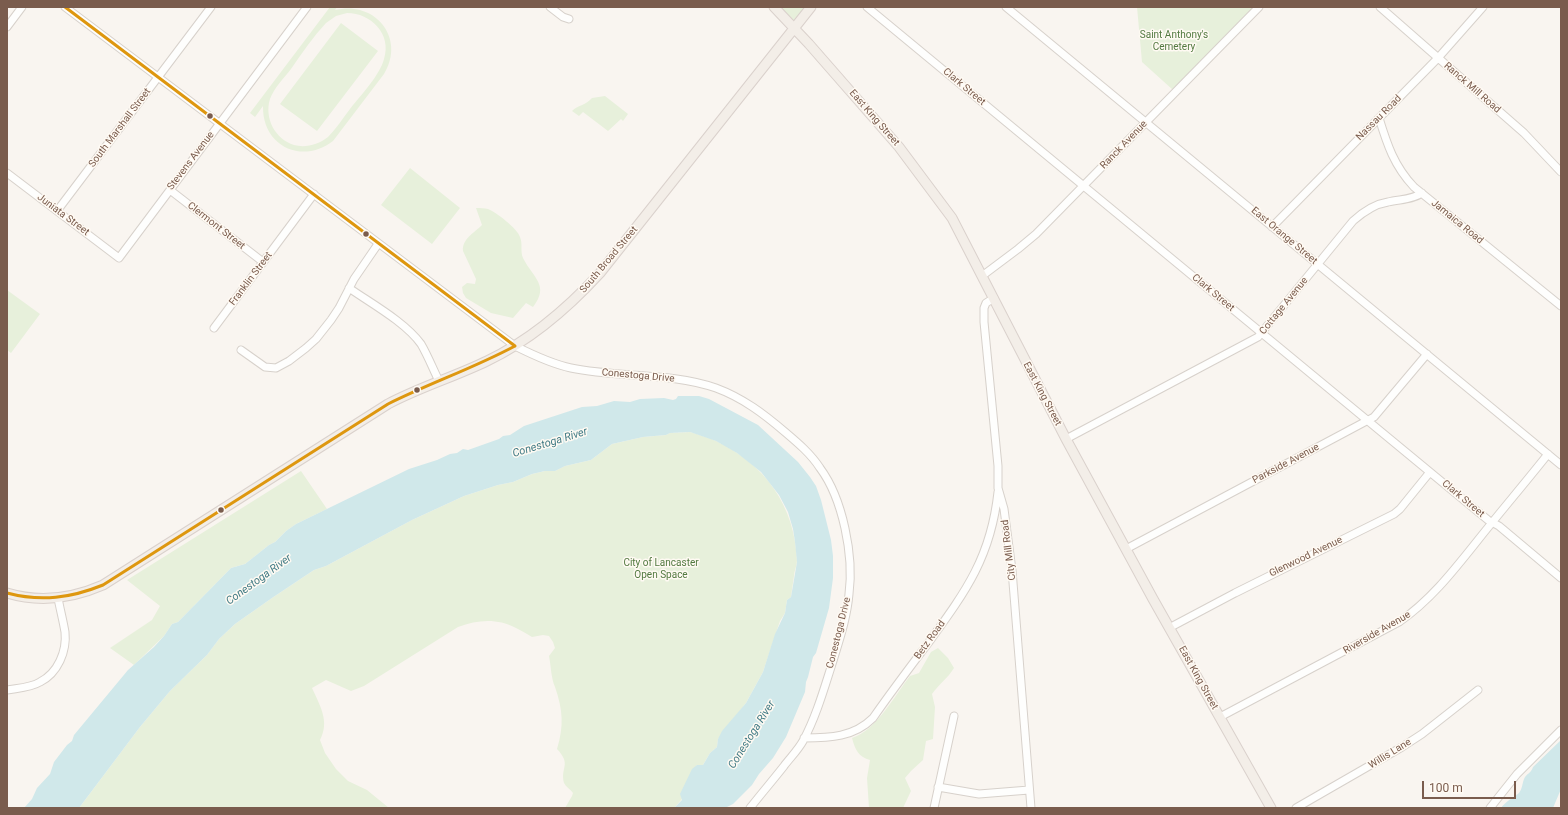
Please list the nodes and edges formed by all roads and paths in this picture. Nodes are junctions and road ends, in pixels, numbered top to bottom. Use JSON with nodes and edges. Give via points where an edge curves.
{"nodes":[{"id":1,"x":22,"y":7,"type":"edge"},
{"id":2,"x":65,"y":7,"type":"edge"},
{"id":3,"x":211,"y":7,"type":"edge"},
{"id":4,"x":307,"y":7,"type":"edge"},
{"id":5,"x":550,"y":7,"type":"edge"},
{"id":6,"x":774,"y":7,"type":"edge"},
{"id":7,"x":811,"y":7,"type":"edge"},
{"id":8,"x":867,"y":7,"type":"edge"},
{"id":9,"x":1006,"y":7,"type":"edge"},
{"id":10,"x":1259,"y":7,"type":"edge"},
{"id":11,"x":1380,"y":7,"type":"edge"},
{"id":12,"x":1483,"y":7,"type":"edge"},
{"id":13,"x":569,"y":19,"type":"dead end"},
{"id":14,"x":7,"y":27,"type":"edge"},
{"id":15,"x":794,"y":27,"type":"junction"},
{"id":16,"x":1438,"y":58,"type":"junction"},
{"id":17,"x":158,"y":77,"type":"junction"},
{"id":18,"x":1379,"y":118,"type":"junction"},
{"id":19,"x":1146,"y":122,"type":"junction"},
{"id":20,"x":220,"y":123,"type":"junction"},
{"id":21,"x":1561,"y":172,"type":"edge"},
{"id":22,"x":7,"y":173,"type":"edge"},
{"id":23,"x":1084,"y":186,"type":"junction"},
{"id":24,"x":170,"y":190,"type":"junction"},
{"id":25,"x":314,"y":194,"type":"junction"},
{"id":26,"x":1422,"y":194,"type":"junction"},
{"id":27,"x":57,"y":211,"type":"junction"},
{"id":28,"x":1272,"y":226,"type":"junction"},
{"id":29,"x":378,"y":244,"type":"junction"},
{"id":30,"x":119,"y":258,"type":"joint"},
{"id":31,"x":263,"y":262,"type":"junction"},
{"id":32,"x":1318,"y":264,"type":"junction"},
{"id":33,"x":982,"y":276,"type":"junction"},
{"id":34,"x":349,"y":288,"type":"junction"},
{"id":35,"x":994,"y":298,"type":"junction"},
{"id":36,"x":1561,"y":306,"type":"edge"},
{"id":37,"x":214,"y":328,"type":"dead end"},
{"id":38,"x":1262,"y":333,"type":"junction"},
{"id":39,"x":515,"y":346,"type":"junction"},
{"id":40,"x":241,"y":350,"type":"dead end"},
{"id":41,"x":1427,"y":354,"type":"junction"},
{"id":42,"x":438,"y":381,"type":"junction"},
{"id":43,"x":1368,"y":420,"type":"junction"},
{"id":44,"x":1066,"y":439,"type":"junction"},
{"id":45,"x":1548,"y":454,"type":"junction"},
{"id":46,"x":1561,"y":465,"type":"edge"},
{"id":47,"x":1430,"y":472,"type":"junction"},
{"id":48,"x":998,"y":488,"type":"junction"},
{"id":49,"x":1492,"y":522,"type":"junction"},
{"id":50,"x":1126,"y":549,"type":"junction"},
{"id":51,"x":1561,"y":578,"type":"edge"},
{"id":52,"x":7,"y":593,"type":"edge"},
{"id":53,"x":58,"y":598,"type":"junction"},
{"id":54,"x":1169,"y":628,"type":"junction"},
{"id":55,"x":7,"y":690,"type":"edge"},
{"id":56,"x":1478,"y":690,"type":"dead end"},
{"id":57,"x":954,"y":716,"type":"dead end"},
{"id":58,"x":1220,"y":717,"type":"junction"},
{"id":59,"x":1561,"y":730,"type":"edge"},
{"id":60,"x":804,"y":738,"type":"junction"},
{"id":61,"x":938,"y":787,"type":"junction"},
{"id":62,"x":1029,"y":790,"type":"junction"},
{"id":63,"x":750,"y":808,"type":"edge"},
{"id":64,"x":934,"y":808,"type":"edge"},
{"id":65,"x":1030,"y":808,"type":"edge"},
{"id":66,"x":1271,"y":808,"type":"edge"},
{"id":67,"x":1296,"y":808,"type":"edge"},
{"id":68,"x":1490,"y":808,"type":"edge"}],
"edges":[{"from":1,"to":14,"type":"street"},
{"from":2,"to":17,"type":"street","name":"Conestoga Drive"},
{"from":3,"to":17,"type":"street","name":"South Marshall Street"},
{"from":4,"to":20,"type":"street","name":"Stevens Avenue"},
{"from":5,"to":13,"type":"street"},
{"from":6,"to":15,"type":"main road","name":"East King Street"},
{"from":7,"to":15,"type":"main road","name":"South Broad Street"},
{"from":8,"to":23,"type":"street","name":"Clark Street"},
{"from":9,"to":19,"type":"street","name":"East Orange Street"},
{"from":10,"to":19,"type":"street","name":"Ranck Avenue"},
{"from":11,"to":16,"type":"street","name":"Ranck Mill Road"},
{"from":12,"to":16,"type":"street","name":"Nassau Road"},
{"from":15,"to":33,"type":"main road","name":"East King Street","via":[[899,147],[932,190],[957,226]]},
{"from":15,"to":39,"type":"main road","name":"South Broad Street","via":[[600,273],[554,318]]},
{"from":16,"to":18,"type":"street","name":"Nassau Road"},
{"from":16,"to":21,"type":"street","name":"Ranck Mill Road","via":[[1524,133]]},
{"from":17,"to":20,"type":"street","name":"Conestoga Drive"},
{"from":17,"to":27,"type":"street","name":"South Marshall Street"},
{"from":18,"to":26,"type":"street","name":"Jamaica Road","via":[[1392,158],[1406,178]]},
{"from":18,"to":28,"type":"street","name":"Nassau Road"},
{"from":19,"to":23,"type":"street","name":"Ranck Avenue"},
{"from":19,"to":28,"type":"street","name":"East Orange Street"},
{"from":20,"to":24,"type":"street","name":"Stevens Avenue"},
{"from":20,"to":25,"type":"street","name":"Conestoga Drive"},
{"from":22,"to":27,"type":"street","name":"Juniata Street"},
{"from":23,"to":33,"type":"street","name":"Ranck Avenue","via":[[1027,242]]},
{"from":23,"to":38,"type":"street","name":"Clark Street"},
{"from":24,"to":30,"type":"street","name":"Stevens Avenue"},
{"from":24,"to":31,"type":"street","name":"Clermont Street"},
{"from":25,"to":29,"type":"street","name":"Conestoga Drive"},
{"from":25,"to":31,"type":"street","name":"Franklin Street"},
{"from":26,"to":32,"type":"street","name":"Cottage Avenue","via":[[1383,203],[1364,212],[1353,221]]},
{"from":26,"to":36,"type":"street","name":"Jamaica Road"},
{"from":27,"to":30,"type":"street","name":"Juniata Street"},
{"from":28,"to":32,"type":"street","name":"East Orange Street"},
{"from":29,"to":34,"type":"street"},
{"from":29,"to":39,"type":"street","name":"Conestoga Drive"},
{"from":31,"to":37,"type":"street","name":"Franklin Street"},
{"from":32,"to":38,"type":"street","name":"Cottage Avenue"},
{"from":32,"to":41,"type":"street","name":"East Orange Street"},
{"from":33,"to":35,"type":"main road","name":"East King Street"},
{"from":34,"to":40,"type":"street","via":[[331,320],[306,348],[281,366],[265,367]]},
{"from":34,"to":42,"type":"street","via":[[402,325],[412,335],[427,355]]},
{"from":35,"to":44,"type":"main road","name":"East King Street"},
{"from":35,"to":48,"type":"street","name":"City Mill Road","via":[[986,303],[984,322]]},
{"from":38,"to":43,"type":"street","name":"Clark Street"},
{"from":38,"to":44,"type":"street","name":"Cottage Avenue","via":[[1257,338]]},
{"from":39,"to":42,"type":"main road","name":"South Broad Street"},
{"from":39,"to":60,"type":"street","name":"Conestoga Drive","via":[[545,360],[571,368],[676,379],[703,384],[729,393],[772,420],[820,467],[841,513],[851,574],[842,628],[817,710]]},
{"from":41,"to":43,"type":"street","name":"Parkside Avenue","via":[[1374,417]]},
{"from":41,"to":45,"type":"street","name":"East Orange Street"},
{"from":42,"to":53,"type":"main road","name":"South Broad Street","via":[[378,411],[113,580],[77,595]]},
{"from":43,"to":47,"type":"street","name":"Clark Street"},
{"from":43,"to":50,"type":"street","name":"Parkside Avenue"},
{"from":44,"to":50,"type":"main road","name":"East King Street"},
{"from":45,"to":46,"type":"street","name":"East Orange Street"},
{"from":45,"to":49,"type":"street","name":"Riverside Avenue"},
{"from":47,"to":49,"type":"street","name":"Clark Street"},
{"from":47,"to":54,"type":"street","name":"Glenwood Avenue","via":[[1394,514],[1235,592]]},
{"from":48,"to":60,"type":"street","name":"Betz Road","via":[[989,540],[973,578],[873,718],[851,732],[825,738]]},
{"from":48,"to":62,"type":"street","name":"City Mill Road","via":[[1004,509],[1012,570]]},
{"from":49,"to":51,"type":"street","name":"Clark Street"},
{"from":49,"to":58,"type":"street","name":"Riverside Avenue","via":[[1433,594],[1399,622]]},
{"from":50,"to":54,"type":"main road","name":"East King Street"},
{"from":52,"to":53,"type":"main road","name":"South Broad Street","via":[[34,598]]},
{"from":53,"to":55,"type":"street","via":[[65,633],[65,644],[60,660],[51,674],[40,683]]},
{"from":54,"to":58,"type":"main road","name":"East King Street"},
{"from":56,"to":67,"type":"street","name":"Willis Lane","via":[[1402,747]]},
{"from":57,"to":61,"type":"street"},
{"from":58,"to":66,"type":"main road","name":"East King Street"},
{"from":59,"to":68,"type":"street","via":[[1517,774]]},
{"from":60,"to":63,"type":"street","name":"Conestoga Drive"},
{"from":61,"to":62,"type":"street","via":[[979,794]]},
{"from":61,"to":64,"type":"street"},
{"from":62,"to":65,"type":"street","name":"City Mill Road"}]}
